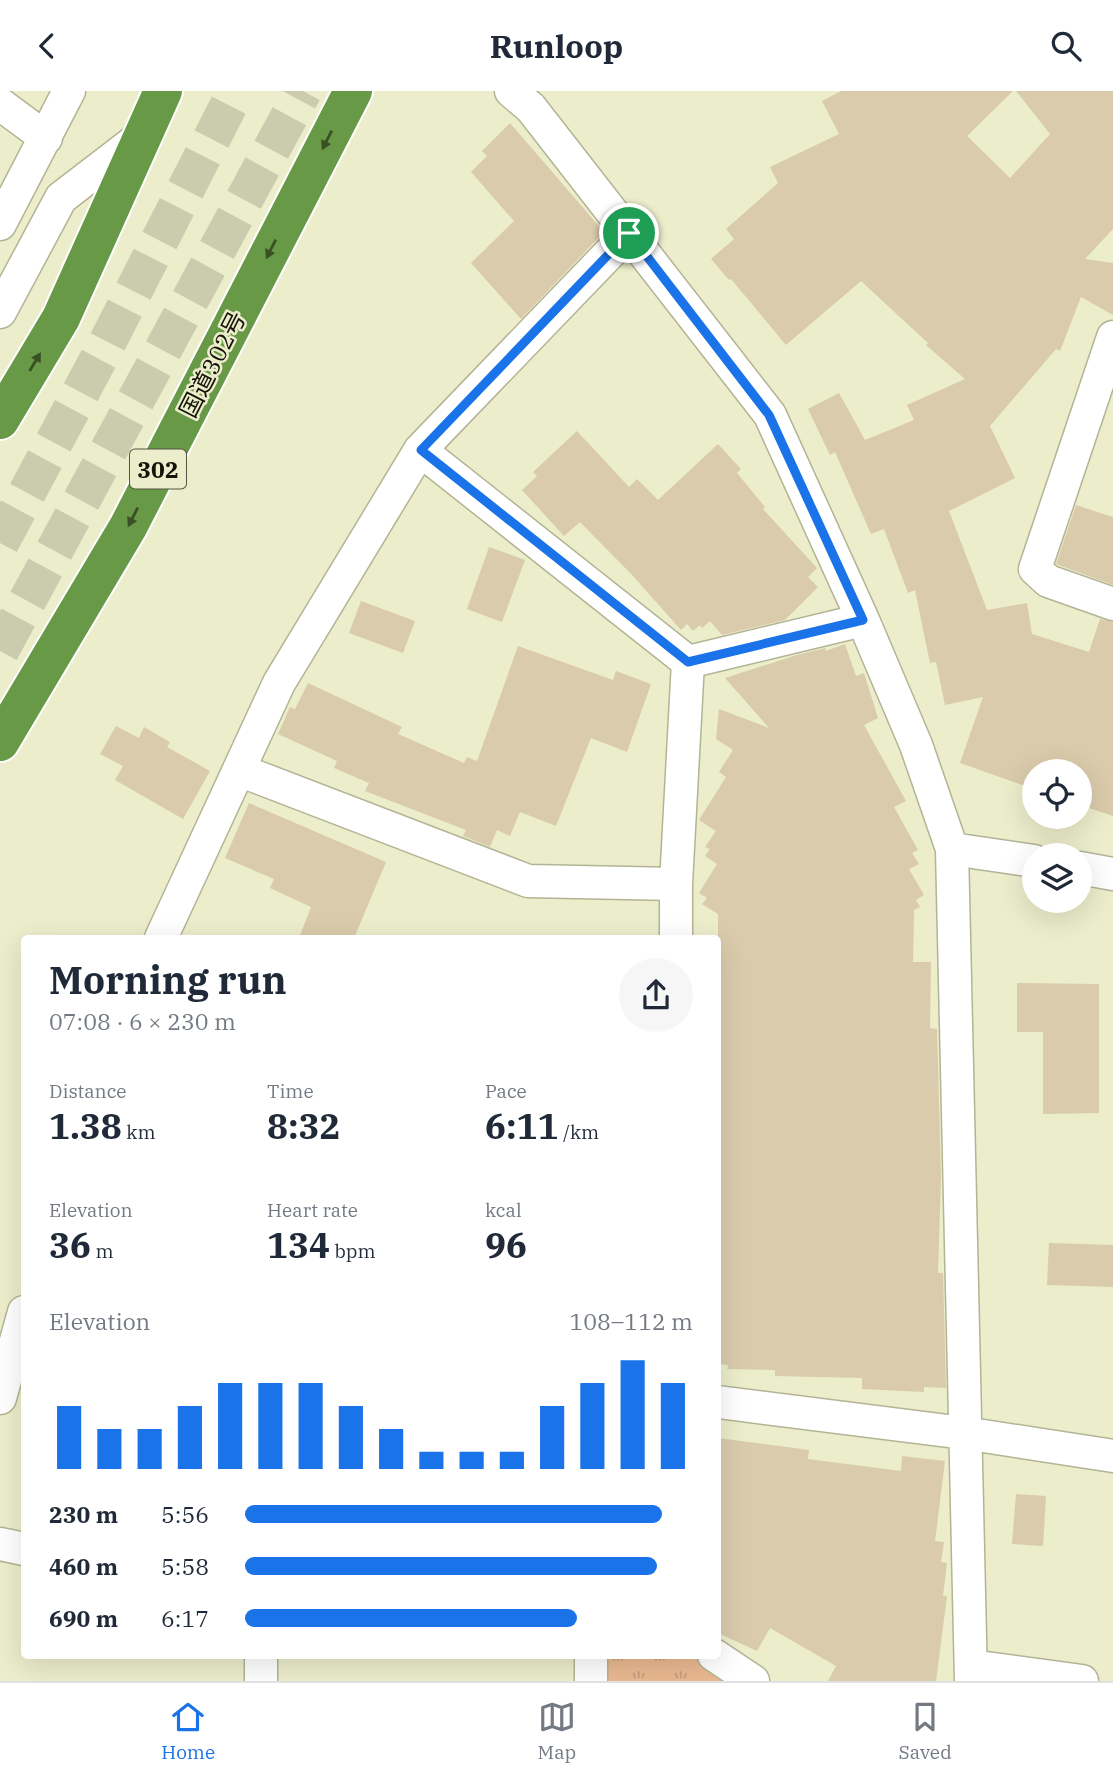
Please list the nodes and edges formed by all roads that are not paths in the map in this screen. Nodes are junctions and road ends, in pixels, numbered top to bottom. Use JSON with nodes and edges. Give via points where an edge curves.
{"nodes":[{"id":1,"x":69,"y":91,"type":"edge"},
{"id":2,"x":163,"y":91,"type":"edge"},
{"id":3,"x":353,"y":91,"type":"edge"},
{"id":4,"x":511,"y":91,"type":"edge"},
{"id":5,"x":0,"y":104,"type":"edge"},
{"id":6,"x":143,"y":135,"type":"junction"},
{"id":7,"x":46,"y":138,"type":"junction"},
{"id":8,"x":0,"y":224,"type":"edge"},
{"id":9,"x":629,"y":233,"type":"junction"},
{"id":10,"x":0,"y":312,"type":"edge"},
{"id":11,"x":1113,"y":337,"type":"edge"},
{"id":12,"x":1100,"y":418,"type":"edge"},
{"id":13,"x":0,"y":420,"type":"edge"},
{"id":14,"x":421,"y":450,"type":"junction"},
{"id":15,"x":1113,"y":604,"type":"edge"},
{"id":16,"x":863,"y":620,"type":"junction"},
{"id":17,"x":688,"y":662,"type":"junction"},
{"id":18,"x":0,"y":742,"type":"edge"},
{"id":19,"x":239,"y":769,"type":"junction"},
{"id":20,"x":952,"y":849,"type":"junction"},
{"id":21,"x":1022,"y":859,"type":"edge"},
{"id":22,"x":1092,"y":870,"type":"edge"},
{"id":23,"x":1113,"y":874,"type":"edge"},
{"id":24,"x":676,"y":884,"type":"junction"},
{"id":25,"x":162,"y":935,"type":"edge"},
{"id":26,"x":676,"y":935,"type":"edge"},
{"id":27,"x":21,"y":1323,"type":"edge"},
{"id":28,"x":0,"y":1398,"type":"edge"},
{"id":29,"x":721,"y":1402,"type":"edge"},
{"id":30,"x":964,"y":1433,"type":"junction"},
{"id":31,"x":1113,"y":1456,"type":"edge"},
{"id":32,"x":0,"y":1544,"type":"edge"},
{"id":33,"x":21,"y":1548,"type":"edge"},
{"id":34,"x":261,"y":1659,"type":"edge"},
{"id":35,"x":591,"y":1659,"type":"edge"},
{"id":36,"x":721,"y":1659,"type":"edge"},
{"id":37,"x":971,"y":1674,"type":"edge"},
{"id":38,"x":261,"y":1681,"type":"edge"},
{"id":39,"x":591,"y":1681,"type":"edge"},
{"id":40,"x":753,"y":1681,"type":"edge"},
{"id":41,"x":1082,"y":1681,"type":"edge"}],
"edges":[{"from":1,"to":7,"type":"street"},
{"from":2,"to":6,"type":"highway"},
{"from":3,"to":18,"type":"highway","name":"国道302号","number":"302","one_way":true,"via":[[128,527]]},
{"from":4,"to":9,"type":"street","via":[[531,108]]},
{"from":5,"to":7,"type":"street"},
{"from":6,"to":10,"type":"street","via":[[61,198]]},
{"from":13,"to":6,"type":"highway","one_way":true,"via":[[61,318]]},
{"from":7,"to":8,"type":"street"},
{"from":9,"to":14,"type":"street"},
{"from":9,"to":16,"type":"street","via":[[769,415]]},
{"from":11,"to":12,"type":"street"},
{"from":12,"to":15,"type":"street","via":[[1035,569],[1048,582]]},
{"from":14,"to":17,"type":"street"},
{"from":14,"to":19,"type":"street","via":[[279,683]]},
{"from":16,"to":17,"type":"street"},
{"from":16,"to":20,"type":"street","via":[[916,745]]},
{"from":17,"to":24,"type":"street"},
{"from":19,"to":24,"type":"street","via":[[528,881]]},
{"from":19,"to":25,"type":"street"},
{"from":20,"to":21,"type":"street"},
{"from":20,"to":30,"type":"street"},
{"from":22,"to":23,"type":"street"},
{"from":24,"to":26,"type":"street"},
{"from":27,"to":28,"type":"street"},
{"from":29,"to":30,"type":"street"},
{"from":30,"to":31,"type":"street"},
{"from":30,"to":37,"type":"street"},
{"from":32,"to":33,"type":"street"},
{"from":34,"to":38,"type":"street"},
{"from":35,"to":39,"type":"street"},
{"from":36,"to":40,"type":"street"},
{"from":37,"to":41,"type":"street"}]}
